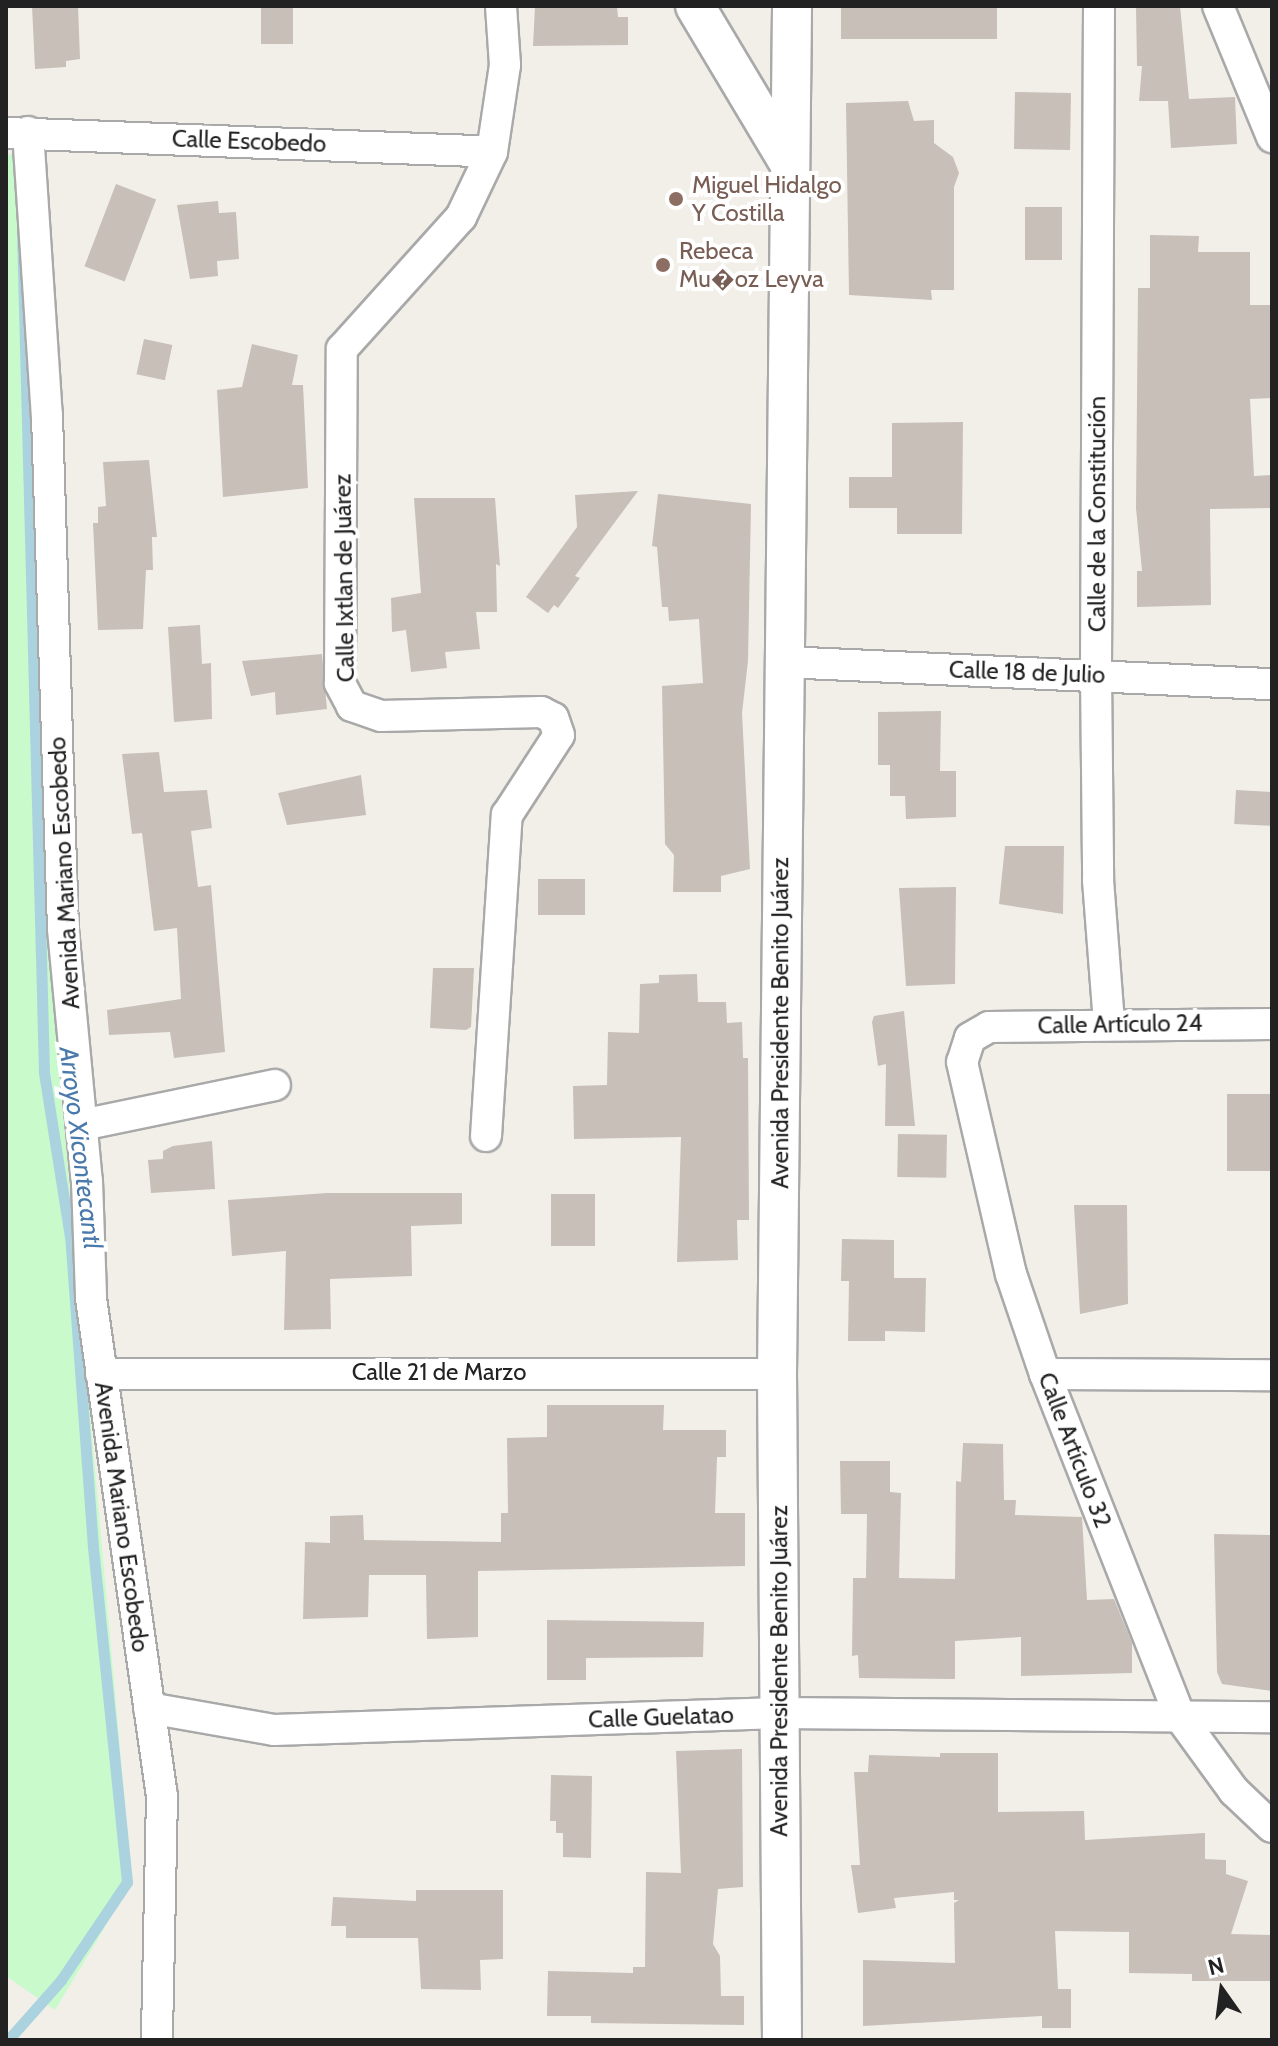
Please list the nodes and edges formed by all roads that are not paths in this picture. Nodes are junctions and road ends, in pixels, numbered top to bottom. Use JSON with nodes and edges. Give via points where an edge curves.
{"nodes":[{"id":1,"x":501,"y":6,"type":"edge"},
{"id":2,"x":695,"y":6,"type":"edge"},
{"id":3,"x":792,"y":6,"type":"edge"},
{"id":4,"x":1099,"y":6,"type":"edge"},
{"id":5,"x":1218,"y":6,"type":"edge"},
{"id":6,"x":17,"y":133,"type":"edge"},
{"id":7,"x":1272,"y":137,"type":"edge"},
{"id":8,"x":492,"y":152,"type":"junction"},
{"id":9,"x":787,"y":160,"type":"junction"},
{"id":10,"x":783,"y":662,"type":"junction"},
{"id":11,"x":1096,"y":674,"type":"junction"},
{"id":12,"x":1272,"y":684,"type":"edge"},
{"id":13,"x":1109,"y":1022,"type":"junction"},
{"id":14,"x":1272,"y":1024,"type":"edge"},
{"id":15,"x":970,"y":1038,"type":"joint"},
{"id":16,"x":275,"y":1085,"type":"dead end"},
{"id":17,"x":82,"y":1125,"type":"junction"},
{"id":18,"x":486,"y":1136,"type":"dead end"},
{"id":19,"x":101,"y":1374,"type":"junction"},
{"id":20,"x":777,"y":1374,"type":"junction"},
{"id":21,"x":1045,"y":1374,"type":"junction"},
{"id":22,"x":1272,"y":1375,"type":"edge"},
{"id":23,"x":149,"y":1708,"type":"junction"},
{"id":24,"x":779,"y":1713,"type":"junction"},
{"id":25,"x":1180,"y":1717,"type":"junction"},
{"id":26,"x":1272,"y":1717,"type":"edge"},
{"id":27,"x":1272,"y":1827,"type":"edge"},
{"id":28,"x":157,"y":2040,"type":"edge"},
{"id":29,"x":782,"y":2040,"type":"edge"}],
"edges":[{"from":1,"to":8,"type":"street","name":"Calle Ixtlan de Juárez","via":[[505,65]]},
{"from":2,"to":9,"type":"street"},
{"from":3,"to":9,"type":"street","name":"Avenida Presidente Benito Juárez"},
{"from":4,"to":11,"type":"street","name":"Calle de la Constitución"},
{"from":5,"to":7,"type":"street"},
{"from":6,"to":8,"type":"street","name":"Calle Escobedo"},
{"from":6,"to":17,"type":"street","name":"Avenida Mariano Escobedo","via":[[47,415],[63,929]]},
{"from":8,"to":18,"type":"street","name":"Calle Ixtlan de Juárez","via":[[461,217],[342,349],[340,683],[352,706],[381,716],[541,712],[553,718],[559,735],[507,815]]},
{"from":9,"to":10,"type":"street","name":"Avenida Presidente Benito Juárez"},
{"from":10,"to":11,"type":"street","name":"Calle 18 de Julio"},
{"from":10,"to":20,"type":"street","name":"Avenida Presidente Benito Juárez"},
{"from":11,"to":12,"type":"street","name":"Calle 18 de Julio"},
{"from":11,"to":13,"type":"street","name":"Calle de la Constitución","via":[[1098,880]]},
{"from":13,"to":14,"type":"street","name":"Calle Artículo 24"},
{"from":13,"to":15,"type":"street","name":"Calle Artículo 24","via":[[989,1027]]},
{"from":15,"to":21,"type":"street","name":"Calle Artículo 32","via":[[962,1062],[1011,1274]]},
{"from":16,"to":17,"type":"street"},
{"from":17,"to":19,"type":"street","name":"Avenida Mariano Escobedo"},
{"from":19,"to":20,"type":"street","name":"Calle 21 de Marzo"},
{"from":19,"to":23,"type":"street","name":"Avenida Mariano Escobedo"},
{"from":20,"to":24,"type":"street","name":"Avenida Presidente Benito Juárez"},
{"from":21,"to":22,"type":"street"},
{"from":21,"to":25,"type":"street","name":"Calle Artículo 32"},
{"from":23,"to":24,"type":"street","name":"Calle Guelatao","via":[[274,1730]]},
{"from":23,"to":28,"type":"street","name":"Avenida Mariano Escobedo","via":[[162,1796]]},
{"from":24,"to":25,"type":"street","name":"Calle Guelatao"},
{"from":24,"to":29,"type":"street","name":"Avenida Presidente Benito Juárez"},
{"from":25,"to":26,"type":"street","name":"Calle Guelatao"},
{"from":25,"to":27,"type":"street","name":"Calle Artículo 32","via":[[1234,1791]]}]}
